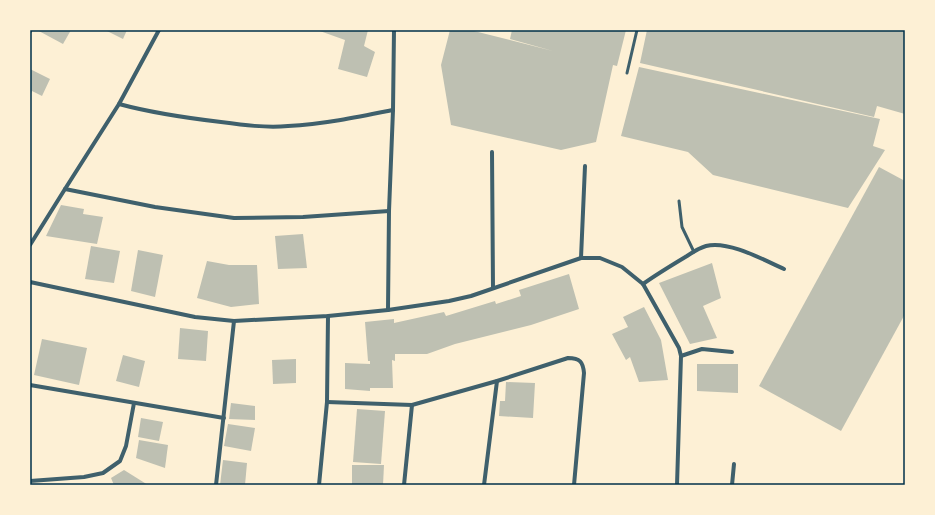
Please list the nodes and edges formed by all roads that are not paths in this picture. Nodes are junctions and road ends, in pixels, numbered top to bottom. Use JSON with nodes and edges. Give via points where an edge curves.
{"nodes":[{"id":1,"x":159,"y":30,"type":"edge"},
{"id":2,"x":394,"y":30,"type":"edge"},
{"id":3,"x":637,"y":30,"type":"edge"},
{"id":4,"x":626,"y":73,"type":"dead end"},
{"id":5,"x":119,"y":104,"type":"junction"},
{"id":6,"x":393,"y":110,"type":"junction"},
{"id":7,"x":492,"y":152,"type":"dead end"},
{"id":8,"x":585,"y":166,"type":"dead end"},
{"id":9,"x":65,"y":189,"type":"junction"},
{"id":10,"x":679,"y":200,"type":"dead end"},
{"id":11,"x":389,"y":211,"type":"junction"},
{"id":12,"x":30,"y":245,"type":"edge"},
{"id":13,"x":694,"y":252,"type":"junction"},
{"id":14,"x":581,"y":258,"type":"junction"},
{"id":15,"x":784,"y":270,"type":"dead end"},
{"id":16,"x":30,"y":282,"type":"edge"},
{"id":17,"x":643,"y":284,"type":"junction"},
{"id":18,"x":493,"y":288,"type":"junction"},
{"id":19,"x":388,"y":310,"type":"junction"},
{"id":20,"x":328,"y":316,"type":"junction"},
{"id":21,"x":234,"y":322,"type":"junction"},
{"id":22,"x":732,"y":352,"type":"dead end"},
{"id":23,"x":681,"y":356,"type":"junction"},
{"id":24,"x":497,"y":382,"type":"junction"},
{"id":25,"x":30,"y":385,"type":"edge"},
{"id":26,"x":327,"y":402,"type":"junction"},
{"id":27,"x":134,"y":403,"type":"junction"},
{"id":28,"x":412,"y":405,"type":"junction"},
{"id":29,"x":224,"y":418,"type":"junction"},
{"id":30,"x":734,"y":464,"type":"dead end"},
{"id":31,"x":30,"y":481,"type":"edge"},
{"id":32,"x":216,"y":485,"type":"edge"},
{"id":33,"x":319,"y":485,"type":"edge"},
{"id":34,"x":404,"y":485,"type":"edge"},
{"id":35,"x":484,"y":485,"type":"edge"},
{"id":36,"x":574,"y":485,"type":"edge"},
{"id":37,"x":677,"y":485,"type":"edge"},
{"id":38,"x":732,"y":485,"type":"edge"}],
"edges":[{"from":1,"to":5,"type":"street"},
{"from":2,"to":6,"type":"street"},
{"from":3,"to":4,"type":"lane"},
{"from":5,"to":6,"type":"street","via":[[187,118],[251,126],[331,122]]},
{"from":5,"to":9,"type":"street"},
{"from":6,"to":11,"type":"street"},
{"from":7,"to":18,"type":"street"},
{"from":8,"to":14,"type":"street"},
{"from":9,"to":11,"type":"street","via":[[155,207],[234,218],[303,217]]},
{"from":9,"to":12,"type":"street"},
{"from":10,"to":13,"type":"lane","via":[[682,227]]},
{"from":11,"to":19,"type":"street"},
{"from":13,"to":15,"type":"street","via":[[706,246],[719,245],[746,252]]},
{"from":13,"to":17,"type":"street"},
{"from":14,"to":17,"type":"street","via":[[600,258],[622,267]]},
{"from":14,"to":18,"type":"street"},
{"from":16,"to":21,"type":"street","via":[[195,317]]},
{"from":17,"to":23,"type":"street"},
{"from":18,"to":19,"type":"street","via":[[472,296]]},
{"from":19,"to":20,"type":"street"},
{"from":20,"to":21,"type":"street"},
{"from":20,"to":26,"type":"street"},
{"from":21,"to":29,"type":"street"},
{"from":22,"to":23,"type":"street","via":[[702,349]]},
{"from":23,"to":37,"type":"street"},
{"from":24,"to":28,"type":"street"},
{"from":24,"to":35,"type":"street"},
{"from":24,"to":36,"type":"street","via":[[568,358],[580,360],[584,373]]},
{"from":25,"to":27,"type":"street"},
{"from":26,"to":28,"type":"street"},
{"from":26,"to":33,"type":"street"},
{"from":27,"to":29,"type":"street"},
{"from":27,"to":31,"type":"street","via":[[126,446],[120,461],[104,473]]},
{"from":28,"to":34,"type":"street"},
{"from":29,"to":32,"type":"street"},
{"from":30,"to":38,"type":"street"}]}
